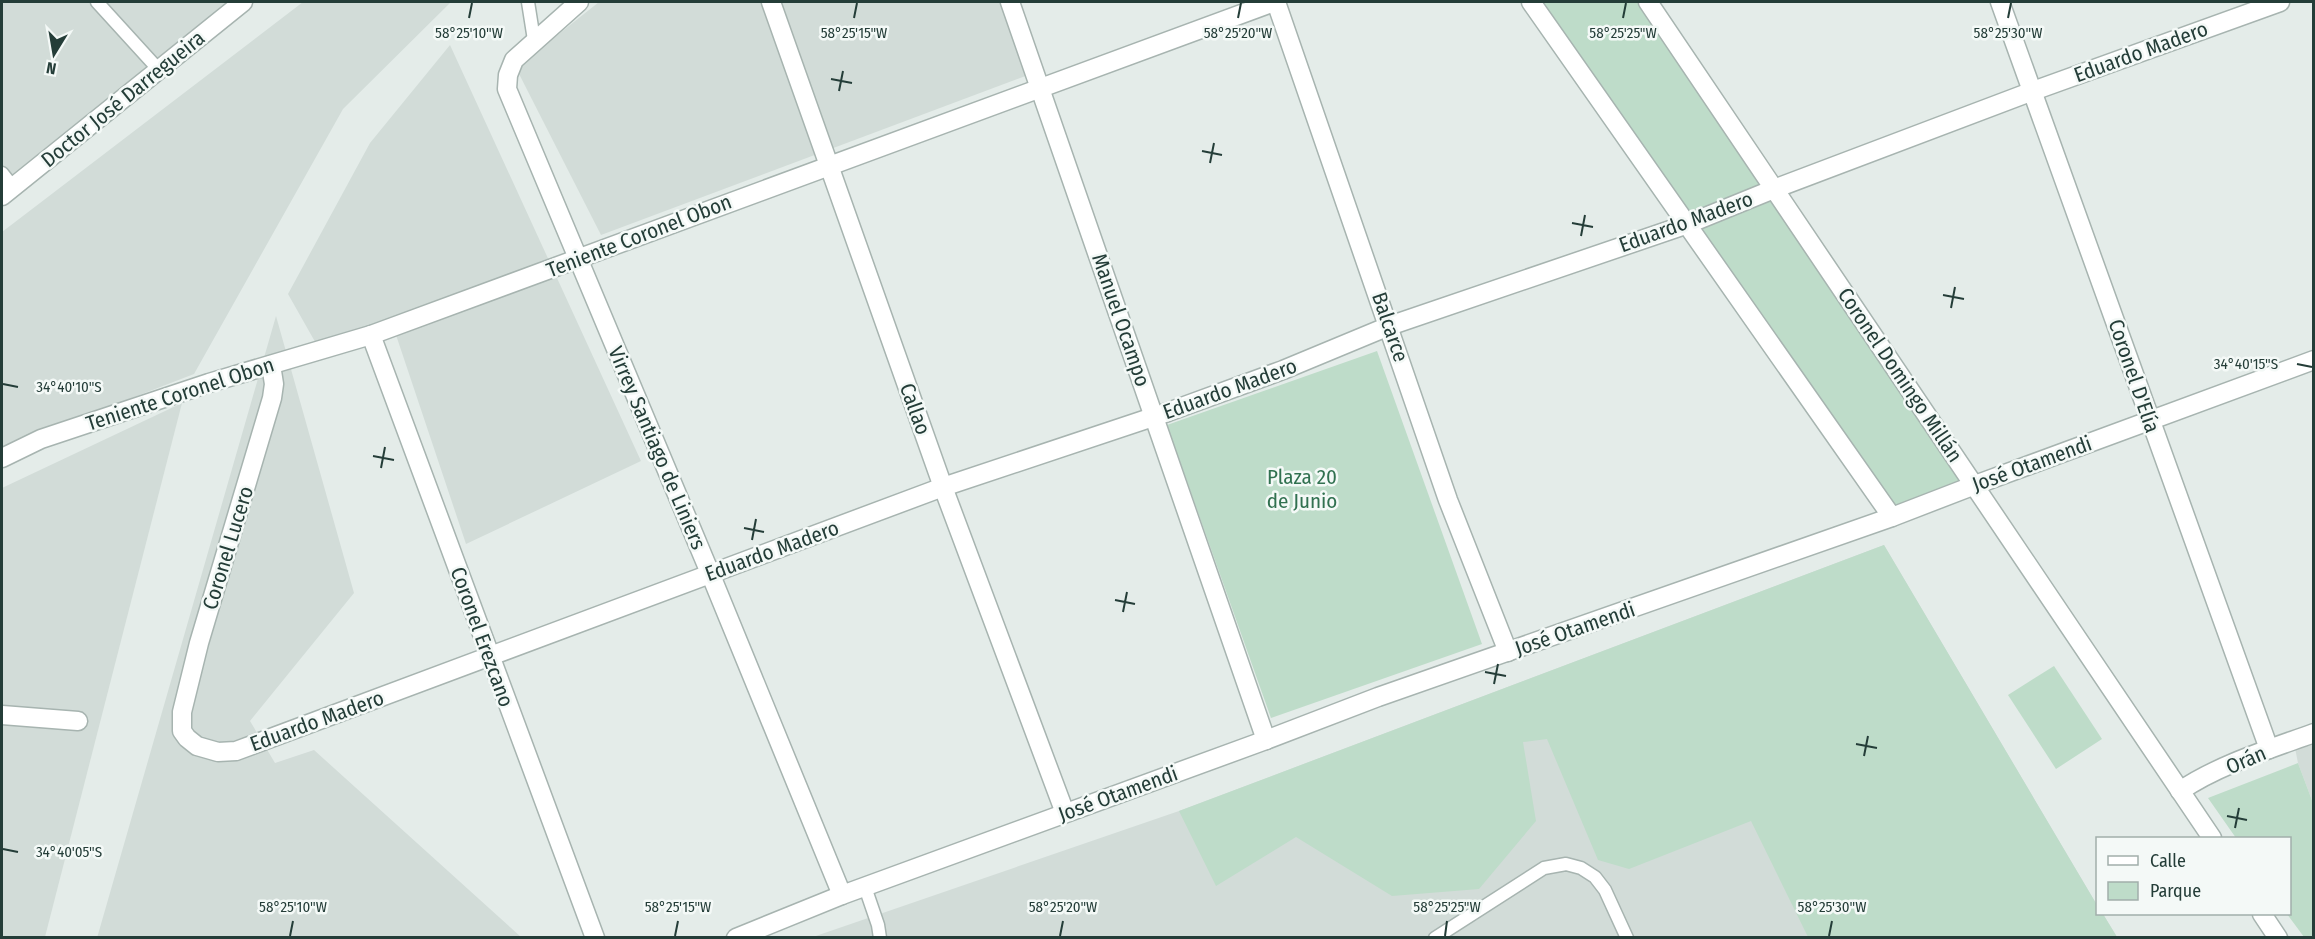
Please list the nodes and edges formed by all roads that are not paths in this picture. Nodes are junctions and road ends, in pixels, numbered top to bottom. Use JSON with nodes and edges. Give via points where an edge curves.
{"nodes":[{"id":1,"x":97,"y":2,"type":"edge"},
{"id":2,"x":243,"y":2,"type":"edge"},
{"id":3,"x":528,"y":2,"type":"edge"},
{"id":4,"x":579,"y":2,"type":"edge"},
{"id":5,"x":771,"y":2,"type":"edge"},
{"id":6,"x":1010,"y":2,"type":"edge"},
{"id":7,"x":1275,"y":2,"type":"edge"},
{"id":8,"x":1531,"y":2,"type":"edge"},
{"id":9,"x":1648,"y":2,"type":"edge"},
{"id":10,"x":2000,"y":2,"type":"edge"},
{"id":11,"x":2280,"y":2,"type":"edge"},
{"id":12,"x":534,"y":40,"type":"junction"},
{"id":13,"x":159,"y":70,"type":"junction"},
{"id":14,"x":1041,"y":88,"type":"junction"},
{"id":15,"x":2033,"y":91,"type":"junction"},
{"id":16,"x":828,"y":165,"type":"junction"},
{"id":17,"x":5,"y":185,"type":"edge"},
{"id":18,"x":1774,"y":189,"type":"junction"},
{"id":19,"x":1688,"y":224,"type":"junction"},
{"id":20,"x":578,"y":260,"type":"junction"},
{"id":21,"x":1389,"y":326,"type":"junction"},
{"id":22,"x":371,"y":335,"type":"junction"},
{"id":23,"x":2313,"y":360,"type":"edge"},
{"id":24,"x":271,"y":365,"type":"junction"},
{"id":25,"x":1155,"y":416,"type":"junction"},
{"id":26,"x":2150,"y":421,"type":"junction"},
{"id":27,"x":2,"y":458,"type":"edge"},
{"id":28,"x":1975,"y":485,"type":"junction"},
{"id":29,"x":943,"y":487,"type":"junction"},
{"id":30,"x":1892,"y":517,"type":"junction"},
{"id":31,"x":710,"y":573,"type":"junction"},
{"id":32,"x":1508,"y":652,"type":"junction"},
{"id":33,"x":489,"y":658,"type":"junction"},
{"id":34,"x":2,"y":715,"type":"edge"},
{"id":35,"x":78,"y":721,"type":"dead end"},
{"id":36,"x":182,"y":730,"type":"joint"},
{"id":37,"x":2313,"y":733,"type":"edge"},
{"id":38,"x":1266,"y":740,"type":"junction"},
{"id":39,"x":2270,"y":749,"type":"junction"},
{"id":40,"x":2180,"y":791,"type":"junction"},
{"id":41,"x":1065,"y":813,"type":"junction"},
{"id":42,"x":2211,"y":837,"type":"edge"},
{"id":43,"x":865,"y":887,"type":"junction"},
{"id":44,"x":842,"y":895,"type":"junction"},
{"id":45,"x":2263,"y":915,"type":"edge"},
{"id":46,"x":595,"y":938,"type":"edge"},
{"id":47,"x":736,"y":938,"type":"edge"},
{"id":48,"x":880,"y":938,"type":"edge"},
{"id":49,"x":1435,"y":938,"type":"edge"},
{"id":50,"x":1627,"y":938,"type":"edge"},
{"id":51,"x":2278,"y":938,"type":"edge"}],
"edges":[{"from":1,"to":13,"type":"lane"},
{"from":2,"to":13,"type":"street","name":"Doctor José Darregueira"},
{"from":3,"to":12,"type":"lane"},
{"from":4,"to":12,"type":"street"},
{"from":5,"to":16,"type":"street","name":"Callao"},
{"from":6,"to":14,"type":"street","name":"Manuel Ocampo"},
{"from":7,"to":14,"type":"street","name":"Teniente Coronel Obon"},
{"from":7,"to":21,"type":"street","name":"Balcarce"},
{"from":8,"to":19,"type":"street"},
{"from":9,"to":18,"type":"street","name":"Coronel Domingo Millán"},
{"from":10,"to":15,"type":"street","name":"Coronel D'Elía"},
{"from":11,"to":15,"type":"street","name":"Eduardo Madero"},
{"from":12,"to":20,"type":"street","name":"Virrey Santiago de Liniers","via":[[514,60],[507,89]]},
{"from":13,"to":17,"type":"street","name":"Doctor José Darregueira"},
{"from":14,"to":16,"type":"street","name":"Teniente Coronel Obon"},
{"from":14,"to":25,"type":"street","name":"Manuel Ocampo"},
{"from":15,"to":18,"type":"street","name":"Eduardo Madero"},
{"from":15,"to":26,"type":"street","name":"Coronel D'Elía"},
{"from":16,"to":20,"type":"street","name":"Teniente Coronel Obon"},
{"from":16,"to":29,"type":"street","name":"Callao"},
{"from":18,"to":19,"type":"street","name":"Eduardo Madero"},
{"from":18,"to":28,"type":"street","name":"Coronel Domingo Millán"},
{"from":19,"to":21,"type":"street","name":"Eduardo Madero"},
{"from":19,"to":30,"type":"street"},
{"from":20,"to":22,"type":"street","name":"Teniente Coronel Obon"},
{"from":20,"to":31,"type":"street","name":"Virrey Santiago de Liniers"},
{"from":21,"to":25,"type":"street","name":"Eduardo Madero","via":[[1283,370]]},
{"from":21,"to":32,"type":"street","name":"Balcarce","via":[[1448,500]]},
{"from":22,"to":24,"type":"street","name":"Teniente Coronel Obon"},
{"from":22,"to":33,"type":"street","name":"Coronel Erezcano"},
{"from":23,"to":26,"type":"street","name":"José Otamendi"},
{"from":24,"to":27,"type":"street","name":"Teniente Coronel Obon","via":[[41,439]]},
{"from":24,"to":36,"type":"street","name":"Coronel Lucero","via":[[272,398],[199,643],[182,712]]},
{"from":25,"to":29,"type":"street","name":"Eduardo Madero"},
{"from":25,"to":38,"type":"street","name":"Manuel Ocampo"},
{"from":26,"to":28,"type":"street","name":"José Otamendi"},
{"from":26,"to":39,"type":"street","name":"Coronel D'Elía"},
{"from":28,"to":30,"type":"street","name":"José Otamendi"},
{"from":28,"to":40,"type":"street","name":"Coronel Domingo Millán"},
{"from":29,"to":31,"type":"street","name":"Eduardo Madero"},
{"from":29,"to":41,"type":"street","name":"Callao"},
{"from":30,"to":32,"type":"street","name":"José Otamendi"},
{"from":31,"to":33,"type":"street","name":"Eduardo Madero"},
{"from":31,"to":44,"type":"street","name":"Virrey Santiago de Liniers"},
{"from":32,"to":38,"type":"street","name":"José Otamendi","via":[[1378,696]]},
{"from":33,"to":36,"type":"street","name":"Eduardo Madero","via":[[236,751],[218,752],[197,746]]},
{"from":33,"to":46,"type":"street","name":"Coronel Erezcano"},
{"from":34,"to":35,"type":"street"},
{"from":37,"to":39,"type":"street","name":"Orán"},
{"from":38,"to":41,"type":"street","name":"José Otamendi"},
{"from":39,"to":40,"type":"street","name":"Orán"},
{"from":40,"to":42,"type":"street","name":"Coronel Domingo Millán"},
{"from":41,"to":43,"type":"street","name":"José Otamendi"},
{"from":43,"to":44,"type":"street","name":"José Otamendi"},
{"from":43,"to":48,"type":"lane"},
{"from":44,"to":47,"type":"street","name":"José Otamendi"},
{"from":45,"to":51,"type":"street"},
{"from":49,"to":50,"type":"lane","via":[[1544,867],[1566,864],[1581,868],[1605,890]]}]}
